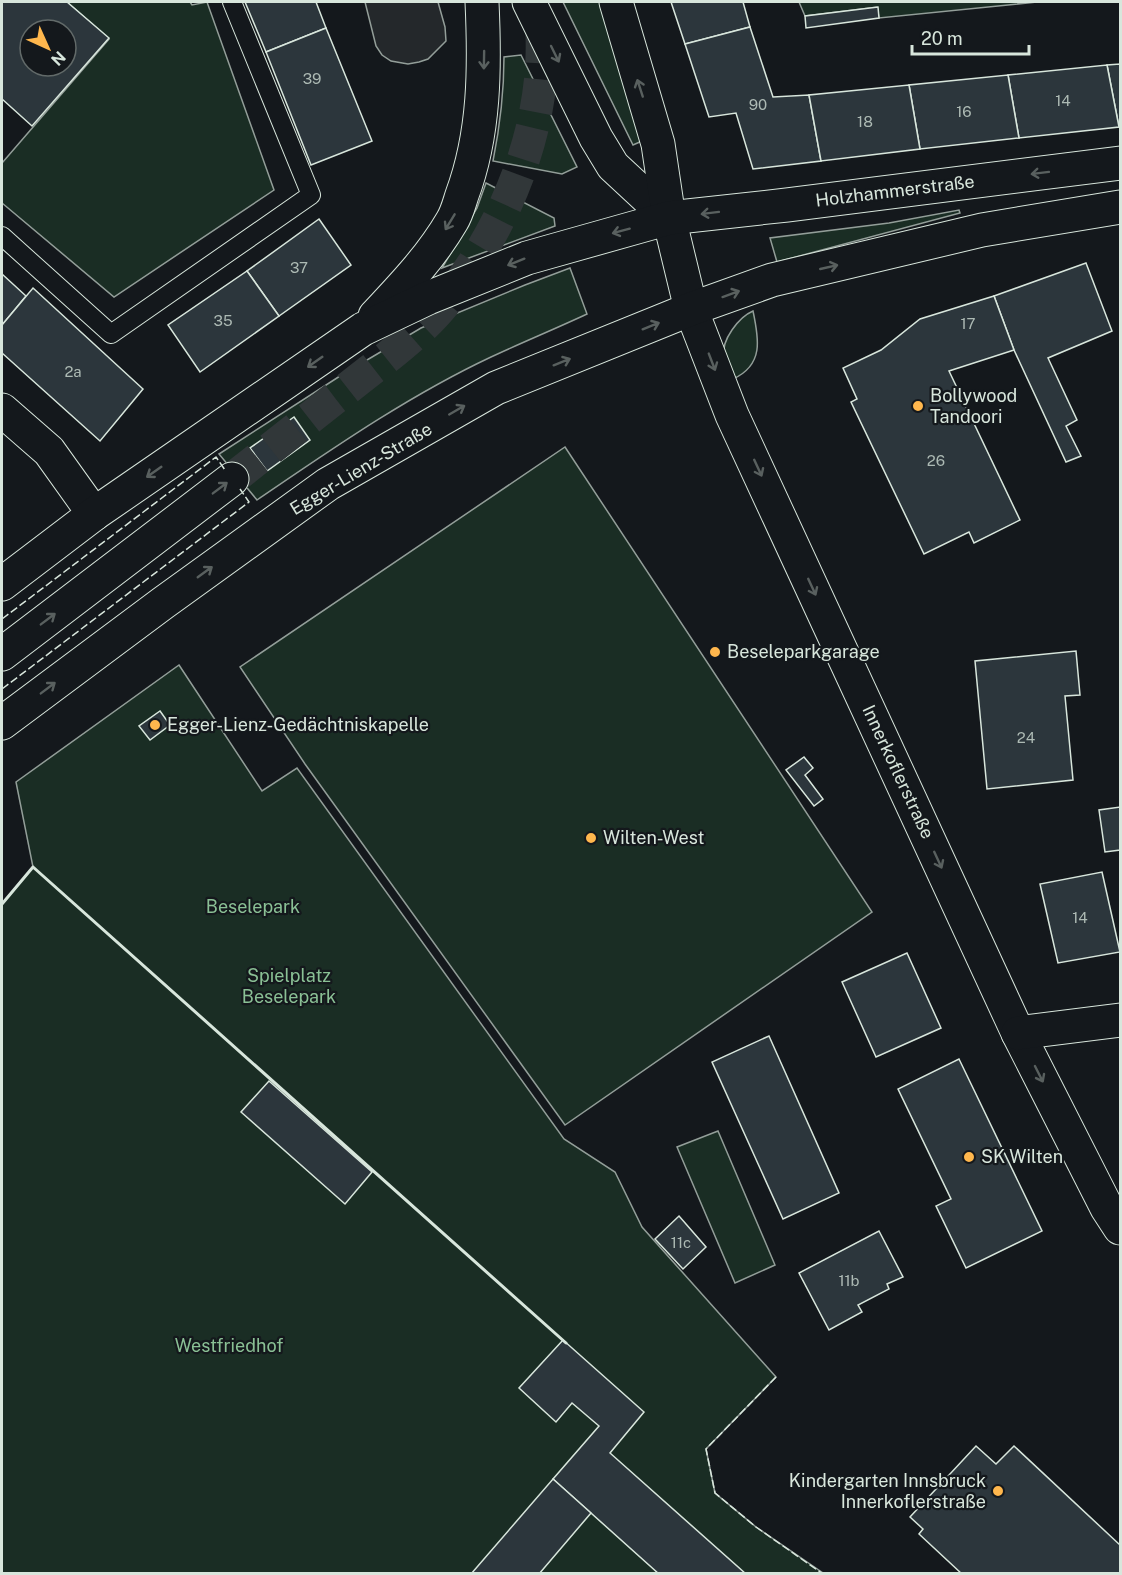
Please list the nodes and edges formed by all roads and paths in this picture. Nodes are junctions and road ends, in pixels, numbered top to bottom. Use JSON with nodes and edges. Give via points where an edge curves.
{"nodes":[{"id":1,"x":232,"y":2,"type":"edge"},
{"id":2,"x":482,"y":2,"type":"edge"},
{"id":3,"x":529,"y":2,"type":"edge"},
{"id":4,"x":616,"y":2,"type":"edge"},
{"id":5,"x":1120,"y":163,"type":"edge"},
{"id":6,"x":1120,"y":207,"type":"edge"},
{"id":7,"x":669,"y":218,"type":"junction"},
{"id":8,"x":2,"y":236,"type":"edge"},
{"id":9,"x":692,"y":309,"type":"junction"},
{"id":10,"x":363,"y":329,"type":"junction"},
{"id":11,"x":2,"y":410,"type":"edge"},
{"id":12,"x":232,"y":479,"type":"tunnel mouth"},
{"id":13,"x":94,"y":514,"type":"junction"},
{"id":14,"x":2,"y":584,"type":"edge"},
{"id":15,"x":2,"y":654,"type":"edge"},
{"id":16,"x":2,"y":723,"type":"edge"},
{"id":17,"x":1120,"y":1020,"type":"edge"},
{"id":18,"x":1018,"y":1033,"type":"junction"},
{"id":19,"x":1120,"y":1228,"type":"edge"}],
"edges":[{"from":1,"to":8,"type":"lane","via":[[310,195],[111,334]]},
{"from":2,"to":10,"type":"main road","one_way":true,"via":[[485,60],[478,134],[472,168],[454,219],[422,266]]},
{"from":3,"to":7,"type":"main road","one_way":true,"via":[[613,166]]},
{"from":7,"to":4,"type":"main road","one_way":true,"via":[[658,144]]},
{"from":5,"to":7,"type":"main road","name":"Holzhammerstraße","one_way":true},
{"from":9,"to":6,"type":"main road","one_way":true,"via":[[772,280],[982,230]]},
{"from":7,"to":9,"type":"main road","name":"Innerkoflerstraße"},
{"from":7,"to":10,"type":"main road","one_way":true,"via":[[527,258]]},
{"from":16,"to":9,"type":"main road","name":"Egger-Lienz-Straße","one_way":true,"via":[[328,484],[496,388]]},
{"from":9,"to":18,"type":"main road","name":"Innerkoflerstraße","one_way":true,"via":[[732,415]]},
{"from":10,"to":13,"type":"main road","one_way":true},
{"from":11,"to":13,"type":"main road","via":[[49,451]]},
{"from":15,"to":12,"type":"main road","one_way":true},
{"from":13,"to":14,"type":"main road"},
{"from":17,"to":18,"type":"main road"},
{"from":18,"to":19,"type":"main road","name":"Innerkoflerstraße","one_way":true}]}
